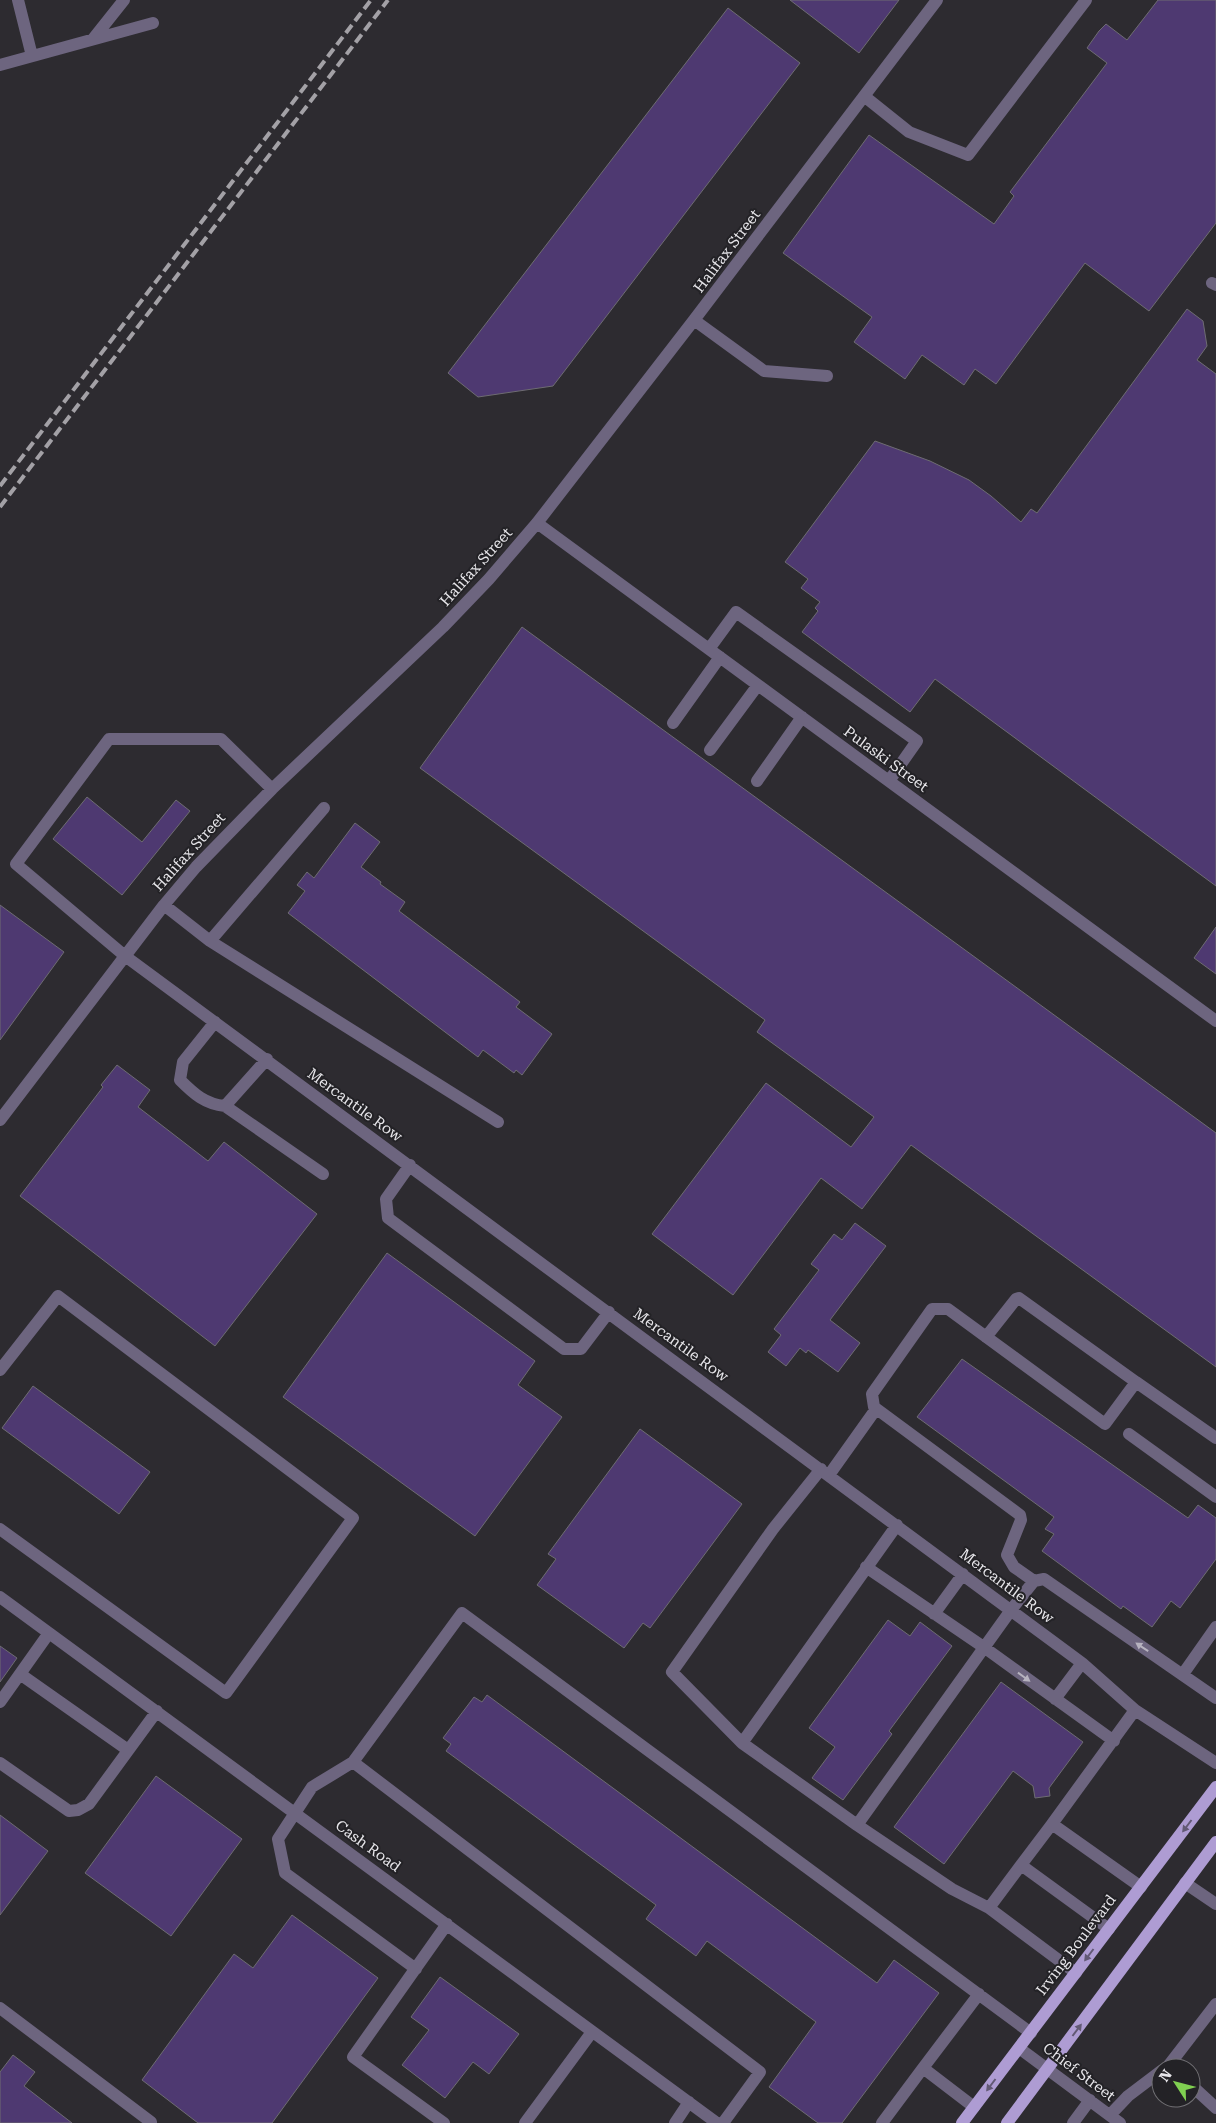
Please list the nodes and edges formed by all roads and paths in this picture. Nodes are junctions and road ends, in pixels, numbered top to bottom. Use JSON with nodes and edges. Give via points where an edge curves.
{"nodes":[{"id":1,"x":18,"y":0,"type":"edge"},
{"id":2,"x":124,"y":0,"type":"edge"},
{"id":3,"x":937,"y":0,"type":"edge"},
{"id":4,"x":1086,"y":0,"type":"edge"},
{"id":5,"x":153,"y":23,"type":"dead end"},
{"id":6,"x":93,"y":39,"type":"junction"},
{"id":7,"x":32,"y":56,"type":"junction"},
{"id":8,"x":0,"y":64,"type":"edge"},
{"id":9,"x":864,"y":96,"type":"junction"},
{"id":10,"x":694,"y":320,"type":"junction"},
{"id":11,"x":827,"y":376,"type":"dead end"},
{"id":12,"x":537,"y":523,"type":"junction"},
{"id":13,"x":709,"y":649,"type":"junction"},
{"id":14,"x":720,"y":657,"type":"junction"},
{"id":15,"x":758,"y":685,"type":"junction"},
{"id":16,"x":802,"y":717,"type":"junction"},
{"id":17,"x":673,"y":722,"type":"dead end"},
{"id":18,"x":710,"y":750,"type":"dead end"},
{"id":19,"x":756,"y":781,"type":"dead end"},
{"id":20,"x":889,"y":781,"type":"junction"},
{"id":21,"x":272,"y":789,"type":"junction"},
{"id":22,"x":324,"y":808,"type":"dead end"},
{"id":23,"x":164,"y":904,"type":"junction"},
{"id":24,"x":210,"y":941,"type":"junction"},
{"id":25,"x":125,"y":956,"type":"junction"},
{"id":26,"x":1216,"y":1021,"type":"edge"},
{"id":27,"x":215,"y":1022,"type":"junction"},
{"id":28,"x":267,"y":1059,"type":"junction"},
{"id":29,"x":225,"y":1106,"type":"junction"},
{"id":30,"x":0,"y":1120,"type":"edge"},
{"id":31,"x":498,"y":1122,"type":"dead end"},
{"id":32,"x":410,"y":1165,"type":"junction"},
{"id":33,"x":323,"y":1174,"type":"dead end"},
{"id":34,"x":609,"y":1312,"type":"junction"},
{"id":35,"x":986,"y":1337,"type":"junction"},
{"id":36,"x":0,"y":1370,"type":"edge"},
{"id":37,"x":1136,"y":1382,"type":"junction"},
{"id":38,"x":876,"y":1409,"type":"junction"},
{"id":39,"x":1129,"y":1434,"type":"dead end"},
{"id":40,"x":1216,"y":1438,"type":"edge"},
{"id":41,"x":825,"y":1472,"type":"junction"},
{"id":42,"x":1216,"y":1497,"type":"edge"},
{"id":43,"x":897,"y":1525,"type":"junction"},
{"id":44,"x":0,"y":1529,"type":"edge"},
{"id":45,"x":866,"y":1567,"type":"junction"},
{"id":46,"x":963,"y":1574,"type":"junction"},
{"id":47,"x":1034,"y":1581,"type":"junction"},
{"id":48,"x":0,"y":1596,"type":"edge"},
{"id":49,"x":1011,"y":1610,"type":"junction"},
{"id":50,"x":934,"y":1614,"type":"junction"},
{"id":51,"x":1216,"y":1627,"type":"edge"},
{"id":52,"x":49,"y":1633,"type":"junction"},
{"id":53,"x":984,"y":1648,"type":"junction"},
{"id":54,"x":1082,"y":1663,"type":"junction"},
{"id":55,"x":20,"y":1674,"type":"junction"},
{"id":56,"x":1183,"y":1674,"type":"junction"},
{"id":57,"x":1216,"y":1698,"type":"edge"},
{"id":58,"x":1055,"y":1699,"type":"junction"},
{"id":59,"x":0,"y":1702,"type":"edge"},
{"id":60,"x":1135,"y":1710,"type":"junction"},
{"id":61,"x":158,"y":1711,"type":"junction"},
{"id":62,"x":1114,"y":1741,"type":"junction"},
{"id":63,"x":742,"y":1743,"type":"junction"},
{"id":64,"x":128,"y":1750,"type":"junction"},
{"id":65,"x":353,"y":1762,"type":"junction"},
{"id":66,"x":1216,"y":1763,"type":"edge"},
{"id":67,"x":0,"y":1764,"type":"edge"},
{"id":68,"x":1216,"y":1787,"type":"edge"},
{"id":69,"x":294,"y":1812,"type":"junction"},
{"id":70,"x":1052,"y":1824,"type":"junction"},
{"id":71,"x":857,"y":1825,"type":"junction"},
{"id":72,"x":1216,"y":1842,"type":"edge"},
{"id":73,"x":1021,"y":1865,"type":"junction"},
{"id":74,"x":1185,"y":1883,"type":"junction"},
{"id":75,"x":1141,"y":1887,"type":"junction"},
{"id":76,"x":1216,"y":1904,"type":"edge"},
{"id":77,"x":989,"y":1908,"type":"junction"},
{"id":78,"x":447,"y":1924,"type":"junction"},
{"id":79,"x":1109,"y":1929,"type":"junction"},
{"id":80,"x":416,"y":1969,"type":"junction"},
{"id":81,"x":1076,"y":1973,"type":"junction"},
{"id":82,"x":978,"y":1994,"type":"junction"},
{"id":83,"x":1216,"y":2004,"type":"edge"},
{"id":84,"x":0,"y":2008,"type":"edge"},
{"id":85,"x":592,"y":2032,"type":"junction"},
{"id":86,"x":1030,"y":2032,"type":"junction"},
{"id":87,"x":1019,"y":2048,"type":"junction"},
{"id":88,"x":1175,"y":2058,"type":"edge"},
{"id":89,"x":923,"y":2068,"type":"junction"},
{"id":90,"x":1048,"y":2069,"type":"junction"},
{"id":91,"x":1151,"y":2079,"type":"edge"},
{"id":92,"x":1201,"y":2094,"type":"edge"},
{"id":93,"x":1090,"y":2100,"type":"junction"},
{"id":94,"x":689,"y":2102,"type":"junction"},
{"id":95,"x":974,"y":2107,"type":"junction"},
{"id":96,"x":1216,"y":2108,"type":"edge"},
{"id":97,"x":1115,"y":2119,"type":"edge"},
{"id":98,"x":151,"y":2123,"type":"edge"},
{"id":99,"x":444,"y":2123,"type":"edge"},
{"id":100,"x":526,"y":2123,"type":"edge"},
{"id":101,"x":675,"y":2123,"type":"edge"},
{"id":102,"x":717,"y":2123,"type":"edge"},
{"id":103,"x":724,"y":2123,"type":"edge"},
{"id":104,"x":882,"y":2123,"type":"edge"},
{"id":105,"x":962,"y":2123,"type":"edge"},
{"id":106,"x":1007,"y":2123,"type":"edge"},
{"id":107,"x":1073,"y":2123,"type":"edge"}],
"edges":[{"from":1,"to":7,"type":"street"},
{"from":2,"to":6,"type":"street"},
{"from":3,"to":9,"type":"street","name":"Halifax Street"},
{"from":4,"to":9,"type":"street","via":[[968,155],[909,132]]},
{"from":5,"to":6,"type":"street"},
{"from":6,"to":7,"type":"street"},
{"from":7,"to":8,"type":"street"},
{"from":9,"to":10,"type":"street","name":"Halifax Street"},
{"from":10,"to":11,"type":"street","via":[[764,371]]},
{"from":10,"to":12,"type":"street","name":"Halifax Street"},
{"from":12,"to":13,"type":"street","name":"Pulaski Street"},
{"from":12,"to":21,"type":"street","name":"Halifax Street","via":[[443,627]]},
{"from":13,"to":14,"type":"street","name":"Pulaski Street"},
{"from":13,"to":20,"type":"street","via":[[736,612],[917,742]]},
{"from":14,"to":15,"type":"street","name":"Pulaski Street"},
{"from":14,"to":17,"type":"street"},
{"from":15,"to":16,"type":"street","name":"Pulaski Street"},
{"from":15,"to":18,"type":"street"},
{"from":16,"to":19,"type":"street"},
{"from":16,"to":20,"type":"street","name":"Pulaski Street"},
{"from":20,"to":26,"type":"street","name":"Pulaski Street"},
{"from":21,"to":23,"type":"street","name":"Halifax Street"},
{"from":21,"to":25,"type":"street","name":"Mercantile Row","via":[[221,739],[109,739],[16,864]]},
{"from":22,"to":24,"type":"street"},
{"from":23,"to":24,"type":"street"},
{"from":23,"to":25,"type":"street","name":"Halifax Street"},
{"from":24,"to":31,"type":"street"},
{"from":25,"to":27,"type":"street","name":"Mercantile Row"},
{"from":25,"to":30,"type":"street","name":"Halifax Street"},
{"from":27,"to":28,"type":"street","name":"Mercantile Row"},
{"from":27,"to":29,"type":"street","via":[[183,1062],[180,1080],[210,1104]]},
{"from":28,"to":29,"type":"street"},
{"from":28,"to":32,"type":"street","name":"Mercantile Row"},
{"from":29,"to":33,"type":"street"},
{"from":32,"to":34,"type":"street","name":"Mercantile Row"},
{"from":32,"to":34,"type":"street","via":[[386,1198],[388,1218],[564,1349],[581,1350]]},
{"from":34,"to":41,"type":"street","name":"Mercantile Row"},
{"from":35,"to":37,"type":"street","via":[[1019,1298]]},
{"from":35,"to":37,"type":"street","via":[[1105,1424]]},
{"from":35,"to":38,"type":"street","via":[[948,1308],[932,1309],[872,1394]]},
{"from":36,"to":44,"type":"street","via":[[58,1296],[353,1518],[226,1693]]},
{"from":37,"to":40,"type":"street"},
{"from":38,"to":41,"type":"street"},
{"from":38,"to":47,"type":"street","via":[[1020,1515],[1007,1555],[1014,1567]]},
{"from":39,"to":42,"type":"street"},
{"from":41,"to":43,"type":"street","name":"Mercantile Row"},
{"from":41,"to":63,"type":"street","via":[[773,1529],[672,1672]]},
{"from":43,"to":45,"type":"street"},
{"from":43,"to":46,"type":"street","name":"Mercantile Row"},
{"from":45,"to":50,"type":"street"},
{"from":45,"to":63,"type":"street"},
{"from":46,"to":49,"type":"street","name":"Mercantile Row"},
{"from":46,"to":50,"type":"street"},
{"from":47,"to":49,"type":"street"},
{"from":56,"to":47,"type":"street","one_way":true,"via":[[1044,1579]]},
{"from":48,"to":52,"type":"street","name":"Cash Road"},
{"from":49,"to":53,"type":"street"},
{"from":49,"to":54,"type":"street","name":"Mercantile Row"},
{"from":50,"to":53,"type":"street"},
{"from":51,"to":56,"type":"street"},
{"from":52,"to":55,"type":"street"},
{"from":52,"to":61,"type":"street","name":"Cash Road"},
{"from":53,"to":58,"type":"street","one_way":true},
{"from":53,"to":71,"type":"street"},
{"from":54,"to":58,"type":"street"},
{"from":54,"to":60,"type":"street","name":"Mercantile Row"},
{"from":55,"to":59,"type":"street"},
{"from":55,"to":64,"type":"street"},
{"from":56,"to":57,"type":"street"},
{"from":58,"to":62,"type":"street"},
{"from":60,"to":62,"type":"street"},
{"from":60,"to":66,"type":"street","name":"Mercantile Row"},
{"from":61,"to":64,"type":"street"},
{"from":61,"to":69,"type":"street","name":"Cash Road"},
{"from":62,"to":70,"type":"street"},
{"from":63,"to":71,"type":"street"},
{"from":64,"to":67,"type":"street","via":[[89,1804],[69,1811]]},
{"from":65,"to":69,"type":"street","via":[[312,1787]]},
{"from":65,"to":82,"type":"street","via":[[462,1614]]},
{"from":65,"to":103,"type":"street","via":[[760,2072]]},
{"from":68,"to":75,"type":"main road","name":"Irving Boulevard","one_way":true},
{"from":69,"to":78,"type":"street","name":"Cash Road"},
{"from":69,"to":80,"type":"street","via":[[278,1839],[285,1873]]},
{"from":70,"to":73,"type":"street"},
{"from":70,"to":75,"type":"street"},
{"from":71,"to":77,"type":"street","via":[[952,1889]]},
{"from":72,"to":74,"type":"main road"},
{"from":73,"to":77,"type":"street"},
{"from":73,"to":79,"type":"street"},
{"from":74,"to":76,"type":"street"},
{"from":90,"to":74,"type":"main road","one_way":true},
{"from":75,"to":79,"type":"main road","name":"Irving Boulevard"},
{"from":77,"to":81,"type":"street"},
{"from":78,"to":80,"type":"street"},
{"from":78,"to":85,"type":"street","name":"Cash Road"},
{"from":79,"to":81,"type":"main road","name":"Irving Boulevard","one_way":true},
{"from":80,"to":99,"type":"street","via":[[353,2057]]},
{"from":81,"to":86,"type":"main road","name":"Irving Boulevard"},
{"from":82,"to":86,"type":"street"},
{"from":82,"to":89,"type":"street"},
{"from":83,"to":88,"type":"street"},
{"from":84,"to":98,"type":"street"},
{"from":85,"to":94,"type":"street","name":"Cash Road"},
{"from":85,"to":100,"type":"street"},
{"from":86,"to":87,"type":"main road","name":"Irving Boulevard"},
{"from":87,"to":90,"type":"street","name":"Chief Street"},
{"from":87,"to":95,"type":"main road","name":"Irving Boulevard","one_way":true},
{"from":89,"to":95,"type":"street"},
{"from":89,"to":104,"type":"street"},
{"from":90,"to":93,"type":"street","name":"Chief Street"},
{"from":90,"to":106,"type":"main road"},
{"from":91,"to":97,"type":"street","via":[[1128,2096]]},
{"from":92,"to":96,"type":"street"},
{"from":93,"to":97,"type":"street","name":"Chief Street"},
{"from":93,"to":107,"type":"street"},
{"from":94,"to":101,"type":"street"},
{"from":94,"to":102,"type":"street","name":"Cash Road"},
{"from":95,"to":105,"type":"main road","name":"Irving Boulevard"}]}
